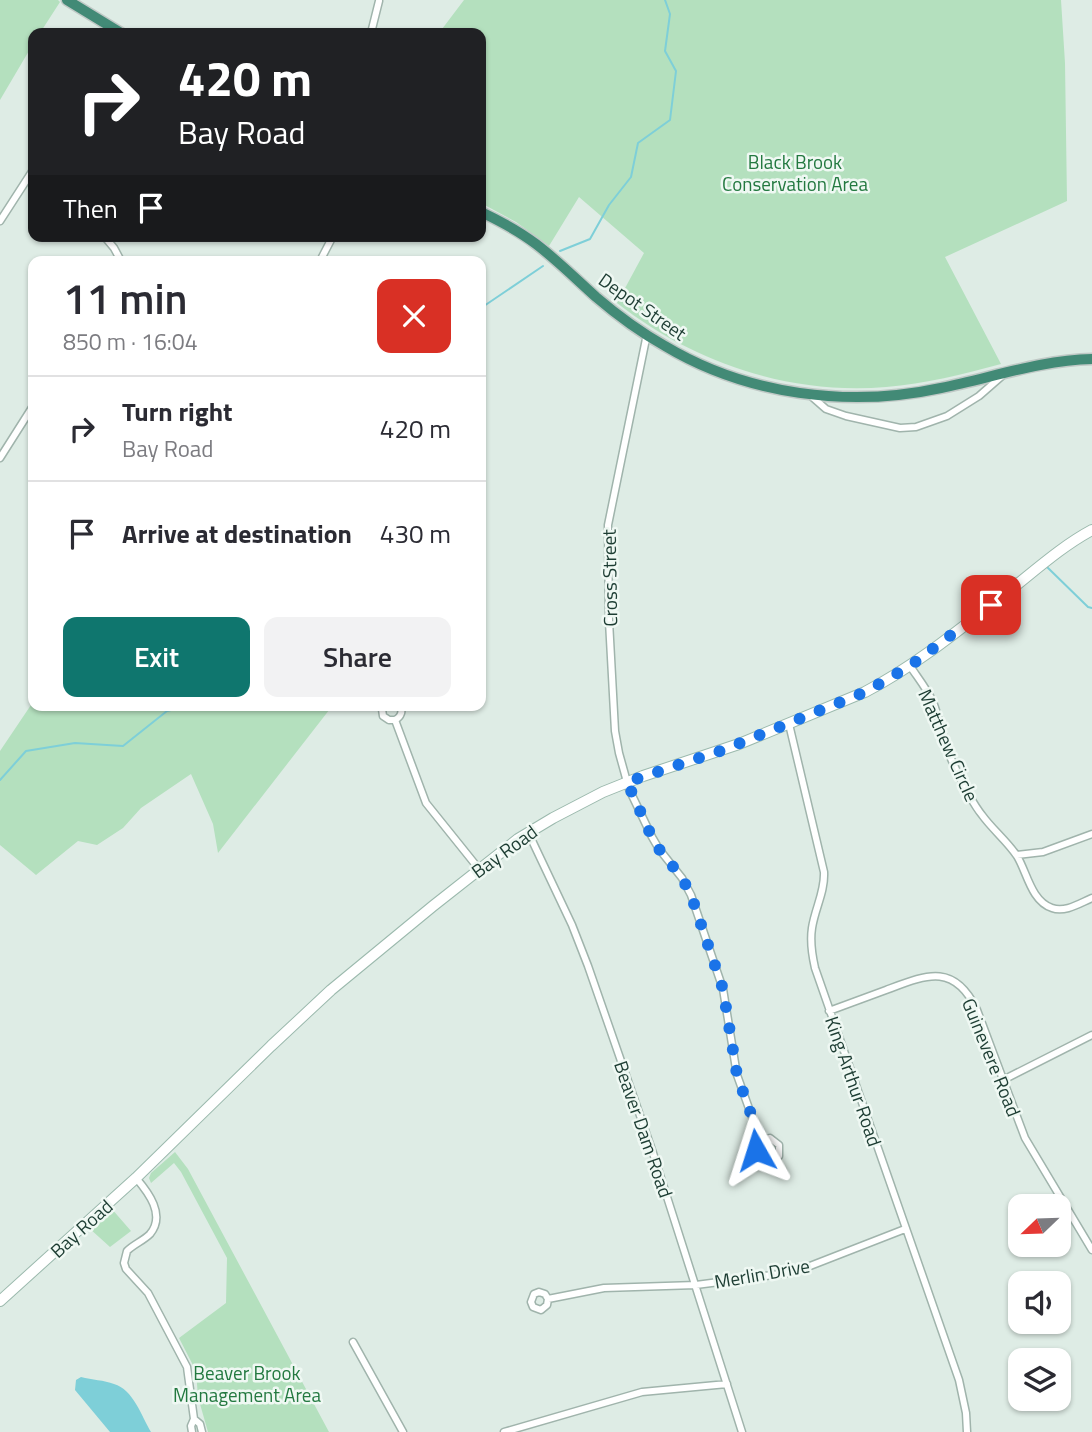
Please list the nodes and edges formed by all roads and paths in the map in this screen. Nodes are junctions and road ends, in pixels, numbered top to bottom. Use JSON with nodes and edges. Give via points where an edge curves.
{"nodes":[{"id":1,"x":67,"y":0,"type":"edge"},
{"id":2,"x":381,"y":0,"type":"edge"},
{"id":3,"x":110,"y":28,"type":"edge"},
{"id":4,"x":373,"y":28,"type":"edge"},
{"id":5,"x":28,"y":178,"type":"edge"},
{"id":6,"x":486,"y":215,"type":"edge"},
{"id":7,"x":0,"y":221,"type":"edge"},
{"id":8,"x":647,"y":334,"type":"junction"},
{"id":9,"x":1092,"y":359,"type":"edge"},
{"id":10,"x":1005,"y":373,"type":"junction"},
{"id":11,"x":809,"y":394,"type":"junction"},
{"id":12,"x":28,"y":414,"type":"edge"},
{"id":13,"x":0,"y":458,"type":"edge"},
{"id":14,"x":1092,"y":530,"type":"edge"},
{"id":15,"x":910,"y":666,"type":"junction"},
{"id":16,"x":382,"y":711,"type":"edge"},
{"id":17,"x":402,"y":711,"type":"edge"},
{"id":18,"x":395,"y":720,"type":"junction"},
{"id":19,"x":789,"y":724,"type":"junction"},
{"id":20,"x":627,"y":782,"type":"junction"},
{"id":21,"x":528,"y":832,"type":"junction"},
{"id":22,"x":1092,"y":834,"type":"edge"},
{"id":23,"x":1017,"y":855,"type":"junction"},
{"id":24,"x":479,"y":869,"type":"junction"},
{"id":25,"x":1092,"y":898,"type":"edge"},
{"id":26,"x":829,"y":1011,"type":"junction"},
{"id":27,"x":1092,"y":1035,"type":"edge"},
{"id":28,"x":1003,"y":1080,"type":"junction"},
{"id":29,"x":762,"y":1140,"type":"dead end"},
{"id":30,"x":136,"y":1178,"type":"junction"},
{"id":31,"x":905,"y":1229,"type":"junction"},
{"id":32,"x":1092,"y":1250,"type":"edge"},
{"id":33,"x":696,"y":1285,"type":"junction"},
{"id":34,"x":548,"y":1299,"type":"dead end"},
{"id":35,"x":0,"y":1301,"type":"edge"},
{"id":36,"x":353,"y":1342,"type":"dead end"},
{"id":37,"x":727,"y":1384,"type":"junction"},
{"id":38,"x":194,"y":1419,"type":"junction"},
{"id":39,"x":192,"y":1432,"type":"edge"},
{"id":40,"x":202,"y":1432,"type":"edge"},
{"id":41,"x":402,"y":1432,"type":"edge"},
{"id":42,"x":504,"y":1432,"type":"edge"},
{"id":43,"x":742,"y":1432,"type":"edge"},
{"id":44,"x":967,"y":1432,"type":"edge"}],
"edges":[{"from":1,"to":3,"type":"highway"},
{"from":2,"to":4,"type":"street"},
{"from":5,"to":7,"type":"street"},
{"from":6,"to":8,"type":"highway","name":"Depot Street","via":[[537,245]]},
{"from":8,"to":11,"type":"highway","name":"Depot Street","via":[[716,370],[761,386]]},
{"from":8,"to":20,"type":"street","name":"Cross Street","via":[[608,525],[614,719]]},
{"from":9,"to":10,"type":"highway","name":"Depot Street"},
{"from":10,"to":11,"type":"highway","name":"Depot Street","via":[[898,396]]},
{"from":10,"to":11,"type":"street","via":[[955,412],[916,427],[846,416],[827,409]]},
{"from":12,"to":13,"type":"street"},
{"from":14,"to":15,"type":"main road","name":"Bay Road"},
{"from":15,"to":19,"type":"main road","name":"Bay Road","via":[[865,692]]},
{"from":15,"to":23,"type":"street","name":"Matthew Circle","via":[[933,704],[948,752],[974,803]]},
{"from":16,"to":18,"type":"street","via":[[383,716]]},
{"from":17,"to":18,"type":"street"},
{"from":18,"to":24,"type":"street","via":[[426,803]]},
{"from":19,"to":20,"type":"main road","name":"Bay Road"},
{"from":19,"to":26,"type":"street","name":"King Arthur Road","via":[[824,867],[811,938]]},
{"from":20,"to":21,"type":"main road","name":"Bay Road"},
{"from":20,"to":29,"type":"street","name":"Cross Street","via":[[655,844],[691,895],[723,989],[737,1075]]},
{"from":21,"to":24,"type":"main road","name":"Bay Road"},
{"from":21,"to":33,"type":"street","name":"Beaver Dam Road","via":[[582,949]]},
{"from":22,"to":23,"type":"street","via":[[1043,852]]},
{"from":23,"to":25,"type":"street","name":"Matthew Circle","via":[[1036,894],[1051,908],[1071,908]]},
{"from":24,"to":30,"type":"main road","name":"Bay Road","via":[[331,990]]},
{"from":26,"to":28,"type":"street","name":"Guinevere Road","via":[[913,980],[950,979],[971,997]]},
{"from":26,"to":31,"type":"street","name":"King Arthur Road"},
{"from":27,"to":28,"type":"street"},
{"from":28,"to":32,"type":"street","name":"Guinevere Road","via":[[1027,1143]]},
{"from":30,"to":35,"type":"main road","name":"Bay Road"},
{"from":30,"to":38,"type":"street","via":[[152,1199],[156,1222],[150,1233],[127,1251],[124,1263],[148,1293],[183,1359]]},
{"from":31,"to":33,"type":"street","name":"Merlin Drive","via":[[793,1272]]},
{"from":31,"to":44,"type":"street","name":"King Arthur Road","via":[[959,1380]]},
{"from":33,"to":34,"type":"street","name":"Merlin Drive","via":[[604,1288]]},
{"from":33,"to":37,"type":"street","name":"Beaver Dam Road"},
{"from":36,"to":41,"type":"street"},
{"from":37,"to":42,"type":"street","via":[[642,1392]]},
{"from":37,"to":43,"type":"street","name":"Beaver Dam Road"},
{"from":38,"to":39,"type":"street"},
{"from":38,"to":40,"type":"street"}]}
